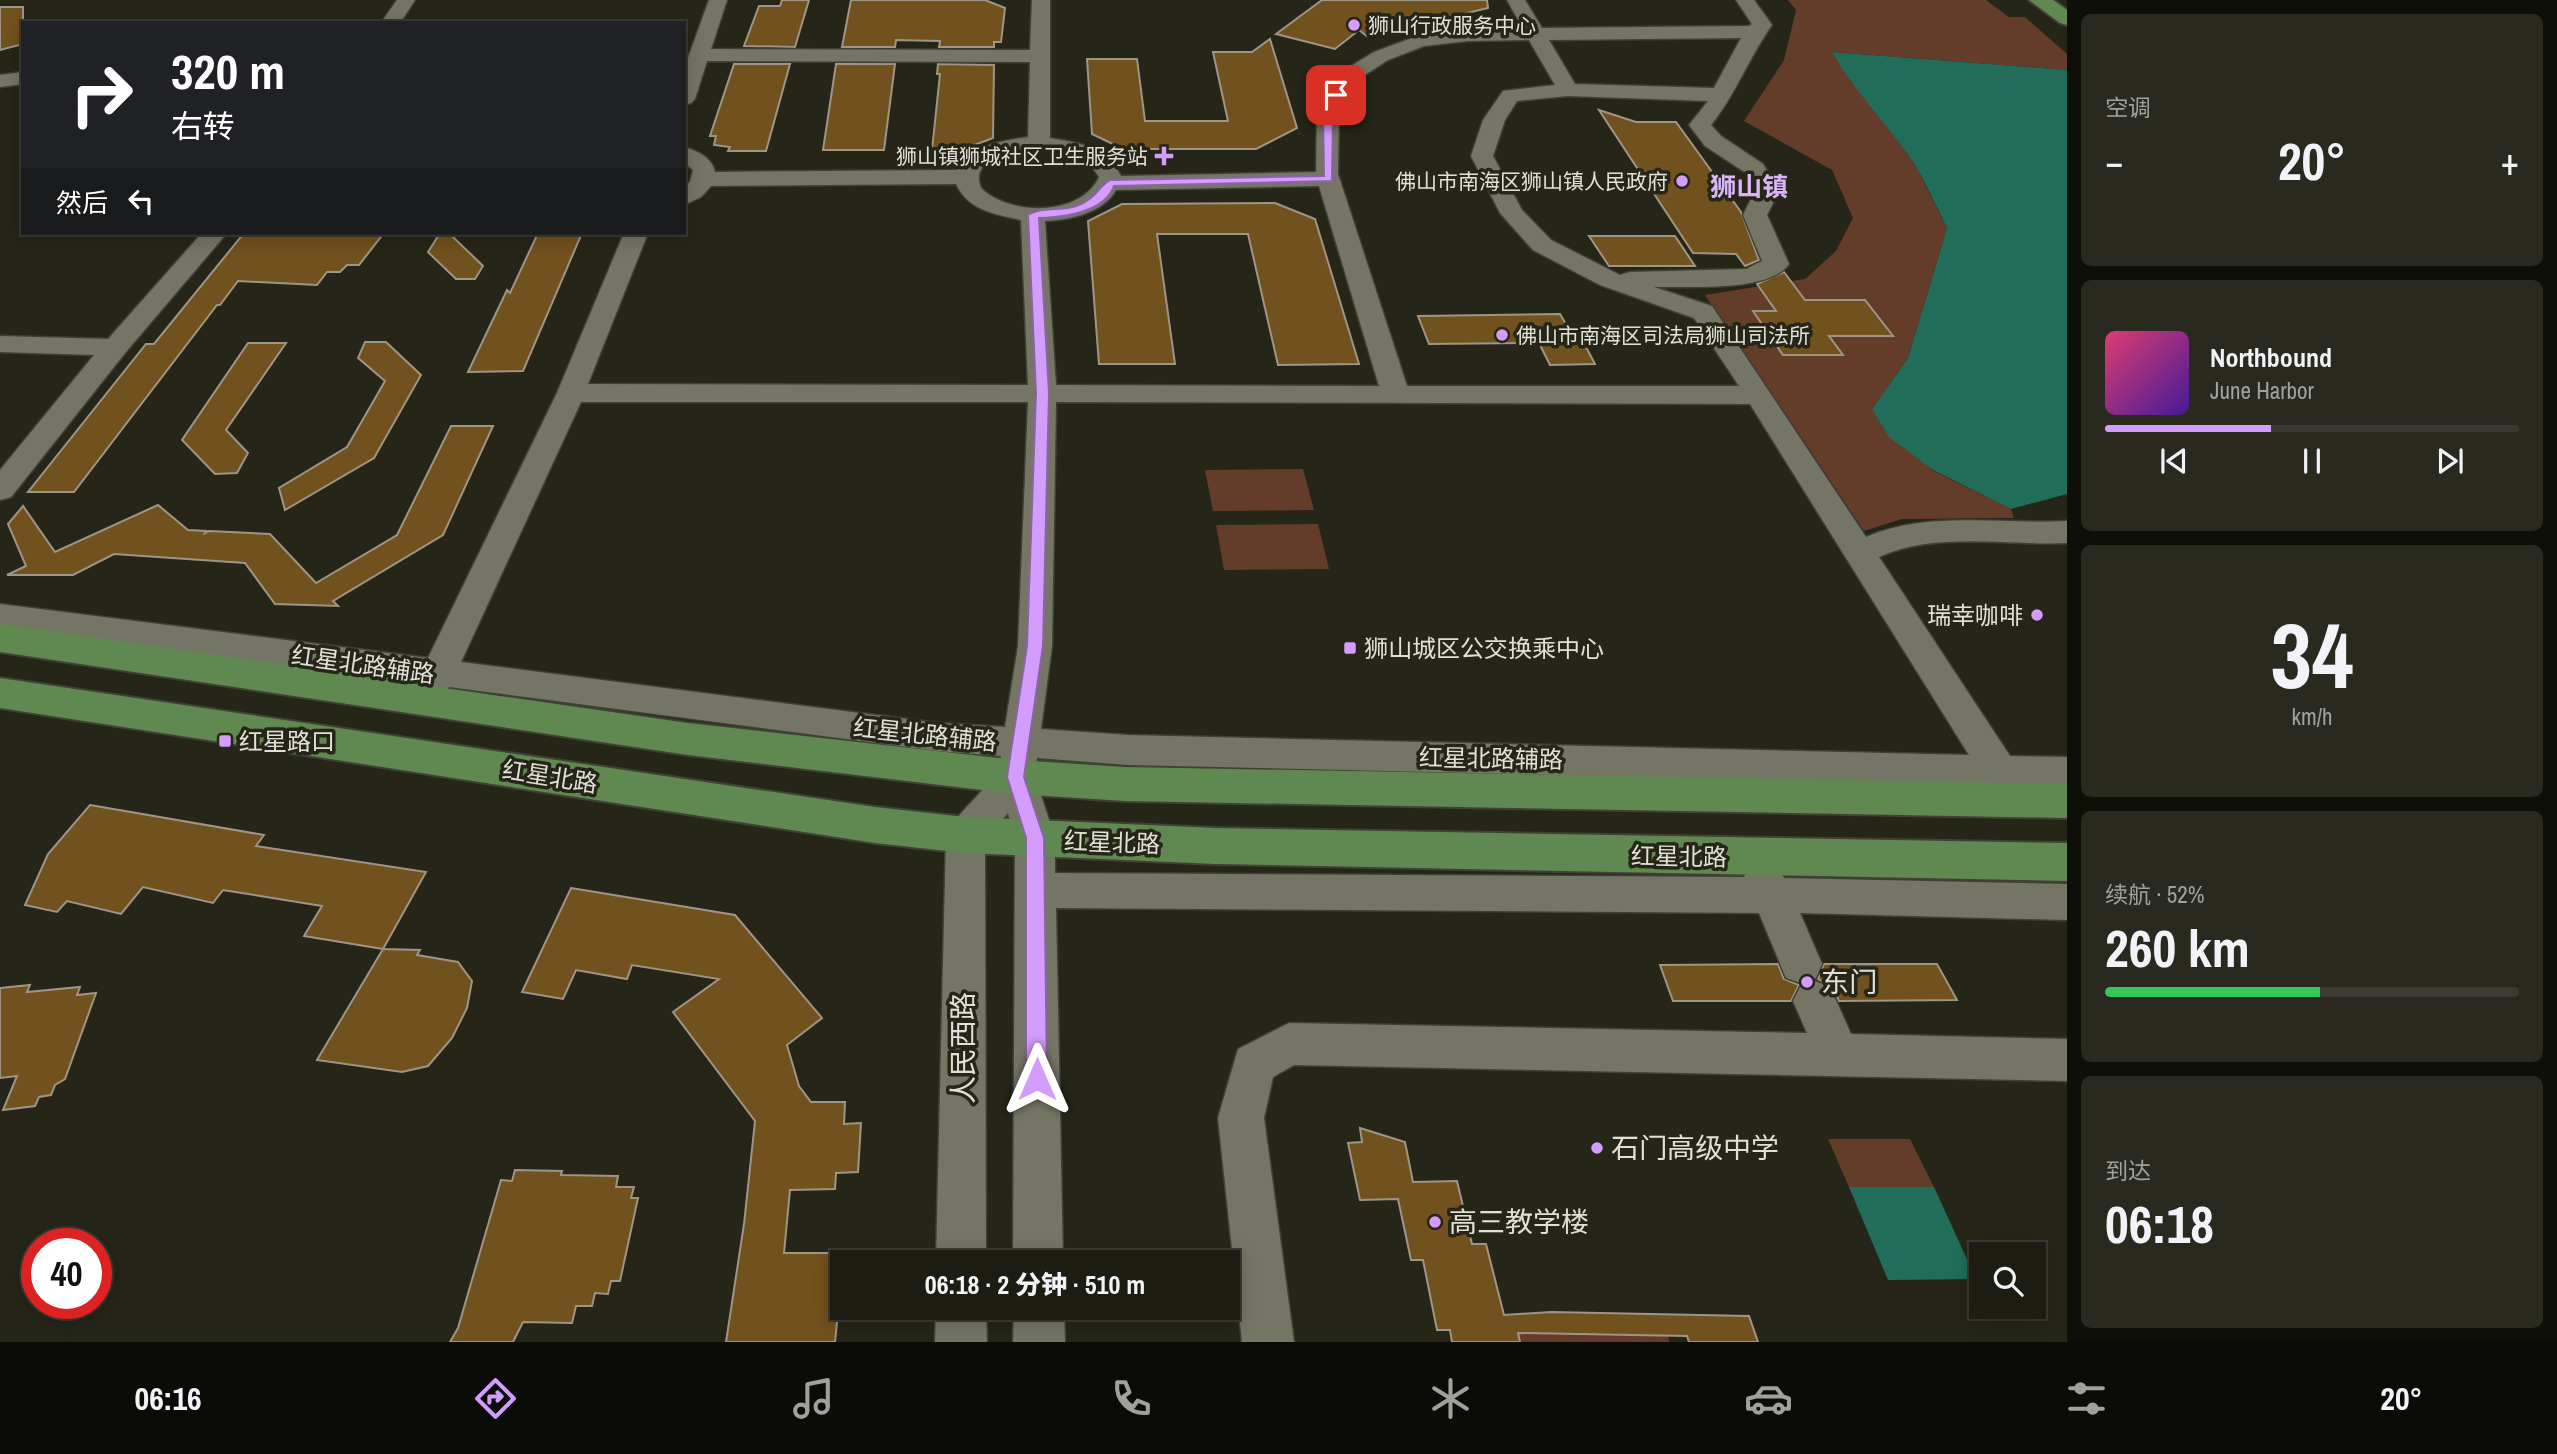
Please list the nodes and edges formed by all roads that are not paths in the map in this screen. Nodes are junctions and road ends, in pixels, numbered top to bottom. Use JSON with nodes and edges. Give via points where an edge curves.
{"nodes":[{"id":1,"x":406,"y":0,"type":"edge"},
{"id":2,"x":718,"y":0,"type":"edge"},
{"id":3,"x":1041,"y":0,"type":"edge"},
{"id":4,"x":1516,"y":0,"type":"edge"},
{"id":5,"x":1745,"y":0,"type":"edge"},
{"id":6,"x":2039,"y":0,"type":"edge"},
{"id":7,"x":2067,"y":19,"type":"edge"},
{"id":8,"x":391,"y":21,"type":"edge"},
{"id":9,"x":1536,"y":32,"type":"junction"},
{"id":10,"x":1754,"y":32,"type":"junction"},
{"id":11,"x":1040,"y":56,"type":"junction"},
{"id":12,"x":693,"y":62,"type":"edge"},
{"id":13,"x":21,"y":78,"type":"edge"},
{"id":14,"x":0,"y":81,"type":"edge"},
{"id":15,"x":1568,"y":90,"type":"junction"},
{"id":16,"x":686,"y":91,"type":"edge"},
{"id":17,"x":1721,"y":95,"type":"junction"},
{"id":18,"x":1039,"y":143,"type":"junction"},
{"id":19,"x":686,"y":155,"type":"edge"},
{"id":20,"x":967,"y":177,"type":"junction"},
{"id":21,"x":704,"y":179,"type":"junction"},
{"id":22,"x":1329,"y":179,"type":"junction"},
{"id":23,"x":1110,"y":183,"type":"junction"},
{"id":24,"x":686,"y":197,"type":"edge"},
{"id":25,"x":1034,"y":215,"type":"junction"},
{"id":26,"x":213,"y":235,"type":"edge"},
{"id":27,"x":635,"y":235,"type":"edge"},
{"id":28,"x":1609,"y":280,"type":"junction"},
{"id":29,"x":0,"y":344,"type":"edge"},
{"id":30,"x":115,"y":347,"type":"junction"},
{"id":31,"x":571,"y":393,"type":"junction"},
{"id":32,"x":1042,"y":393,"type":"junction"},
{"id":33,"x":1396,"y":394,"type":"junction"},
{"id":34,"x":1759,"y":395,"type":"junction"},
{"id":35,"x":0,"y":490,"type":"edge"},
{"id":36,"x":2067,"y":533,"type":"edge"},
{"id":37,"x":1860,"y":553,"type":"junction"},
{"id":38,"x":0,"y":616,"type":"edge"},
{"id":39,"x":0,"y":638,"type":"edge"},
{"id":40,"x":431,"y":687,"type":"junction"},
{"id":41,"x":0,"y":693,"type":"edge"},
{"id":42,"x":1019,"y":761,"type":"junction"},
{"id":43,"x":2067,"y":772,"type":"edge"},
{"id":44,"x":2008,"y":786,"type":"junction"},
{"id":45,"x":2067,"y":802,"type":"edge"},
{"id":46,"x":964,"y":835,"type":"junction"},
{"id":47,"x":1035,"y":838,"type":"junction"},
{"id":48,"x":2067,"y":862,"type":"edge"},
{"id":49,"x":1763,"y":876,"type":"junction"},
{"id":50,"x":1035,"y":890,"type":"junction"},
{"id":51,"x":2067,"y":902,"type":"edge"},
{"id":52,"x":1838,"y":1055,"type":"junction"},
{"id":53,"x":2067,"y":1059,"type":"edge"},
{"id":54,"x":961,"y":1250,"type":"edge"},
{"id":55,"x":1038,"y":1250,"type":"edge"},
{"id":56,"x":961,"y":1320,"type":"edge"},
{"id":57,"x":1039,"y":1320,"type":"edge"},
{"id":58,"x":961,"y":1342,"type":"edge"},
{"id":59,"x":1039,"y":1342,"type":"edge"},
{"id":60,"x":1268,"y":1342,"type":"edge"}],
"edges":[{"from":1,"to":8,"type":"street"},
{"from":2,"to":12,"type":"street"},
{"from":3,"to":11,"type":"street"},
{"from":4,"to":9,"type":"street"},
{"from":5,"to":10,"type":"street","via":[[1762,25]]},
{"from":6,"to":7,"type":"main road"},
{"from":9,"to":10,"type":"street"},
{"from":9,"to":15,"type":"street"},
{"from":9,"to":22,"type":"street","via":[[1420,41],[1381,56],[1345,78],[1328,112]]},
{"from":10,"to":17,"type":"street"},
{"from":11,"to":12,"type":"street"},
{"from":11,"to":18,"type":"street"},
{"from":12,"to":16,"type":"street"},
{"from":13,"to":14,"type":"street"},
{"from":15,"to":17,"type":"street"},
{"from":15,"to":28,"type":"street","via":[[1510,95],[1494,120],[1482,156],[1512,213],[1542,245]]},
{"from":17,"to":28,"type":"street","via":[[1700,125],[1713,141],[1755,169],[1767,191],[1755,215],[1776,264],[1750,276]]},
{"from":18,"to":20,"type":"street","via":[[994,150],[977,160]]},
{"from":18,"to":23,"type":"street","via":[[1094,155],[1106,166]]},
{"from":19,"to":21,"type":"street","via":[[704,169]]},
{"from":20,"to":21,"type":"street"},
{"from":20,"to":25,"type":"street","via":[[973,193],[987,204]]},
{"from":21,"to":24,"type":"street"},
{"from":22,"to":23,"type":"street"},
{"from":22,"to":33,"type":"street"},
{"from":23,"to":25,"type":"street","via":[[1095,202],[1082,208]]},
{"from":25,"to":32,"type":"street"},
{"from":26,"to":30,"type":"street"},
{"from":27,"to":31,"type":"street"},
{"from":28,"to":34,"type":"street","via":[[1703,312]]},
{"from":29,"to":30,"type":"street"},
{"from":30,"to":35,"type":"street"},
{"from":31,"to":32,"type":"street"},
{"from":31,"to":40,"type":"street"},
{"from":32,"to":33,"type":"street"},
{"from":32,"to":42,"type":"street","via":[[1035,646]]},
{"from":33,"to":34,"type":"street"},
{"from":34,"to":37,"type":"street"},
{"from":36,"to":37,"type":"street","via":[[1907,534]]},
{"from":37,"to":44,"type":"street"},
{"from":38,"to":40,"type":"street","name":"红星北路辅路"},
{"from":39,"to":40,"type":"main road"},
{"from":40,"to":42,"type":"main road","via":[[688,739]]},
{"from":41,"to":46,"type":"main road","name":"红星北路"},
{"from":42,"to":44,"type":"main road","via":[[1125,784]]},
{"from":42,"to":46,"type":"street"},
{"from":42,"to":47,"type":"street"},
{"from":43,"to":44,"type":"street"},
{"from":44,"to":45,"type":"main road"},
{"from":46,"to":47,"type":"main road","name":"红星北路"},
{"from":46,"to":54,"type":"street","name":"人民西路"},
{"from":47,"to":49,"type":"main road","name":"红星北路"},
{"from":47,"to":50,"type":"street"},
{"from":48,"to":49,"type":"main road","name":"红星北路"},
{"from":49,"to":50,"type":"street"},
{"from":49,"to":51,"type":"street"},
{"from":49,"to":52,"type":"street"},
{"from":50,"to":55,"type":"street"},
{"from":52,"to":53,"type":"street"},
{"from":52,"to":60,"type":"street","via":[[1289,1044],[1254,1064],[1241,1118]]},
{"from":56,"to":58,"type":"street"},
{"from":57,"to":59,"type":"street"}]}
